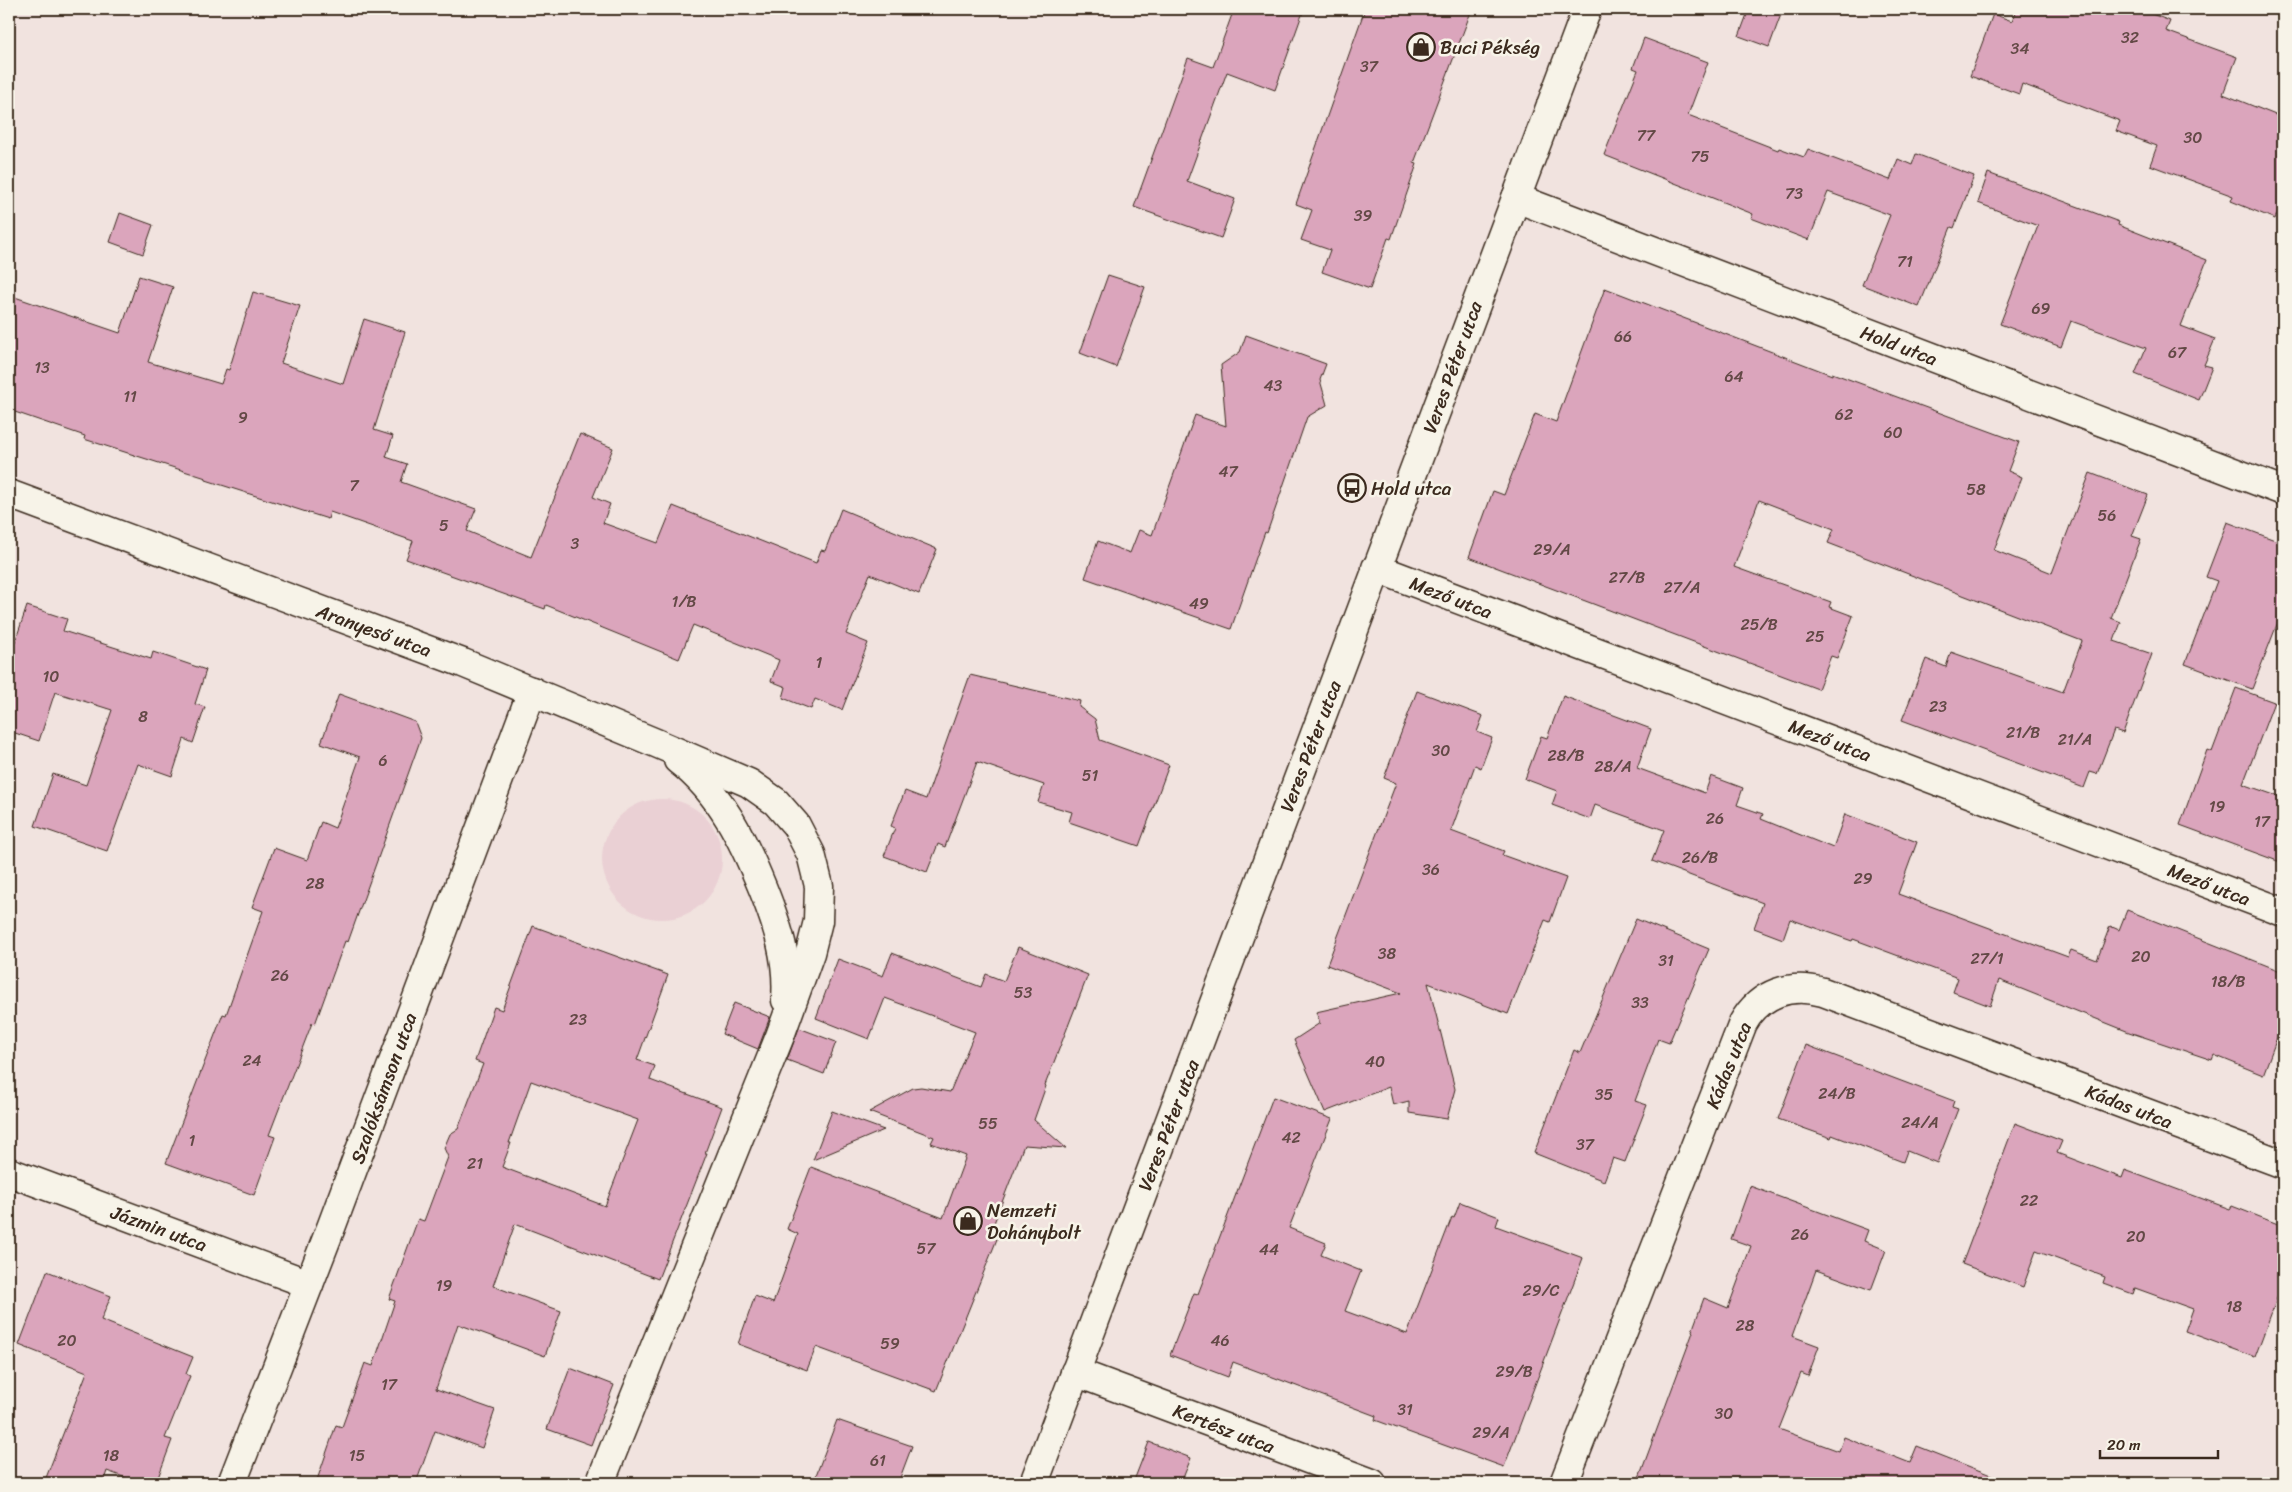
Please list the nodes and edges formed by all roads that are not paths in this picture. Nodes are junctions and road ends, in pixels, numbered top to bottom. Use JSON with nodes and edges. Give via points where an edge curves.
{"nodes":[{"id":1,"x":1587,"y":9,"type":"edge"},
{"id":2,"x":1516,"y":198,"type":"junction"},
{"id":3,"x":2283,"y":491,"type":"edge"},
{"id":4,"x":9,"y":494,"type":"edge"},
{"id":5,"x":1376,"y":568,"type":"junction"},
{"id":6,"x":532,"y":691,"type":"junction"},
{"id":7,"x":656,"y":743,"type":"junction"},
{"id":8,"x":2283,"y":912,"type":"edge"},
{"id":9,"x":780,"y":1036,"type":"junction"},
{"id":10,"x":2283,"y":1164,"type":"edge"},
{"id":11,"x":9,"y":1172,"type":"edge"},
{"id":12,"x":309,"y":1284,"type":"junction"},
{"id":13,"x":1076,"y":1372,"type":"junction"},
{"id":14,"x":232,"y":1483,"type":"edge"},
{"id":15,"x":600,"y":1483,"type":"edge"},
{"id":16,"x":1034,"y":1483,"type":"edge"},
{"id":17,"x":1372,"y":1483,"type":"edge"},
{"id":18,"x":1564,"y":1483,"type":"edge"}],
"edges":[{"from":1,"to":2,"type":"street","name":"Veres Péter utca"},
{"from":2,"to":3,"type":"street","name":"Hold utca"},
{"from":2,"to":5,"type":"street","name":"Veres Péter utca"},
{"from":4,"to":6,"type":"street","name":"Aranyeső utca"},
{"from":5,"to":8,"type":"street","name":"Mező utca"},
{"from":5,"to":13,"type":"street","name":"Veres Péter utca"},
{"from":6,"to":7,"type":"street","name":"Aranyeső utca"},
{"from":6,"to":12,"type":"street","name":"Szalóksámson utca"},
{"from":7,"to":9,"type":"street","via":[[686,766],[714,795],[734,825],[756,872],[778,928],[785,956],[787,989]]},
{"from":7,"to":9,"type":"street","name":"Aranyeső utca","via":[[734,777],[776,802],[796,825],[811,854],[819,886],[818,921]]},
{"from":9,"to":15,"type":"street"},
{"from":10,"to":18,"type":"street","name":"Kádas utca","via":[[1823,992],[1795,988],[1776,993],[1752,1010],[1744,1023]]},
{"from":11,"to":12,"type":"street","name":"Jázmin utca"},
{"from":12,"to":14,"type":"street","name":"Szalóksámson utca"},
{"from":13,"to":16,"type":"street","name":"Veres Péter utca"},
{"from":13,"to":17,"type":"street","name":"Kertész utca"}]}
